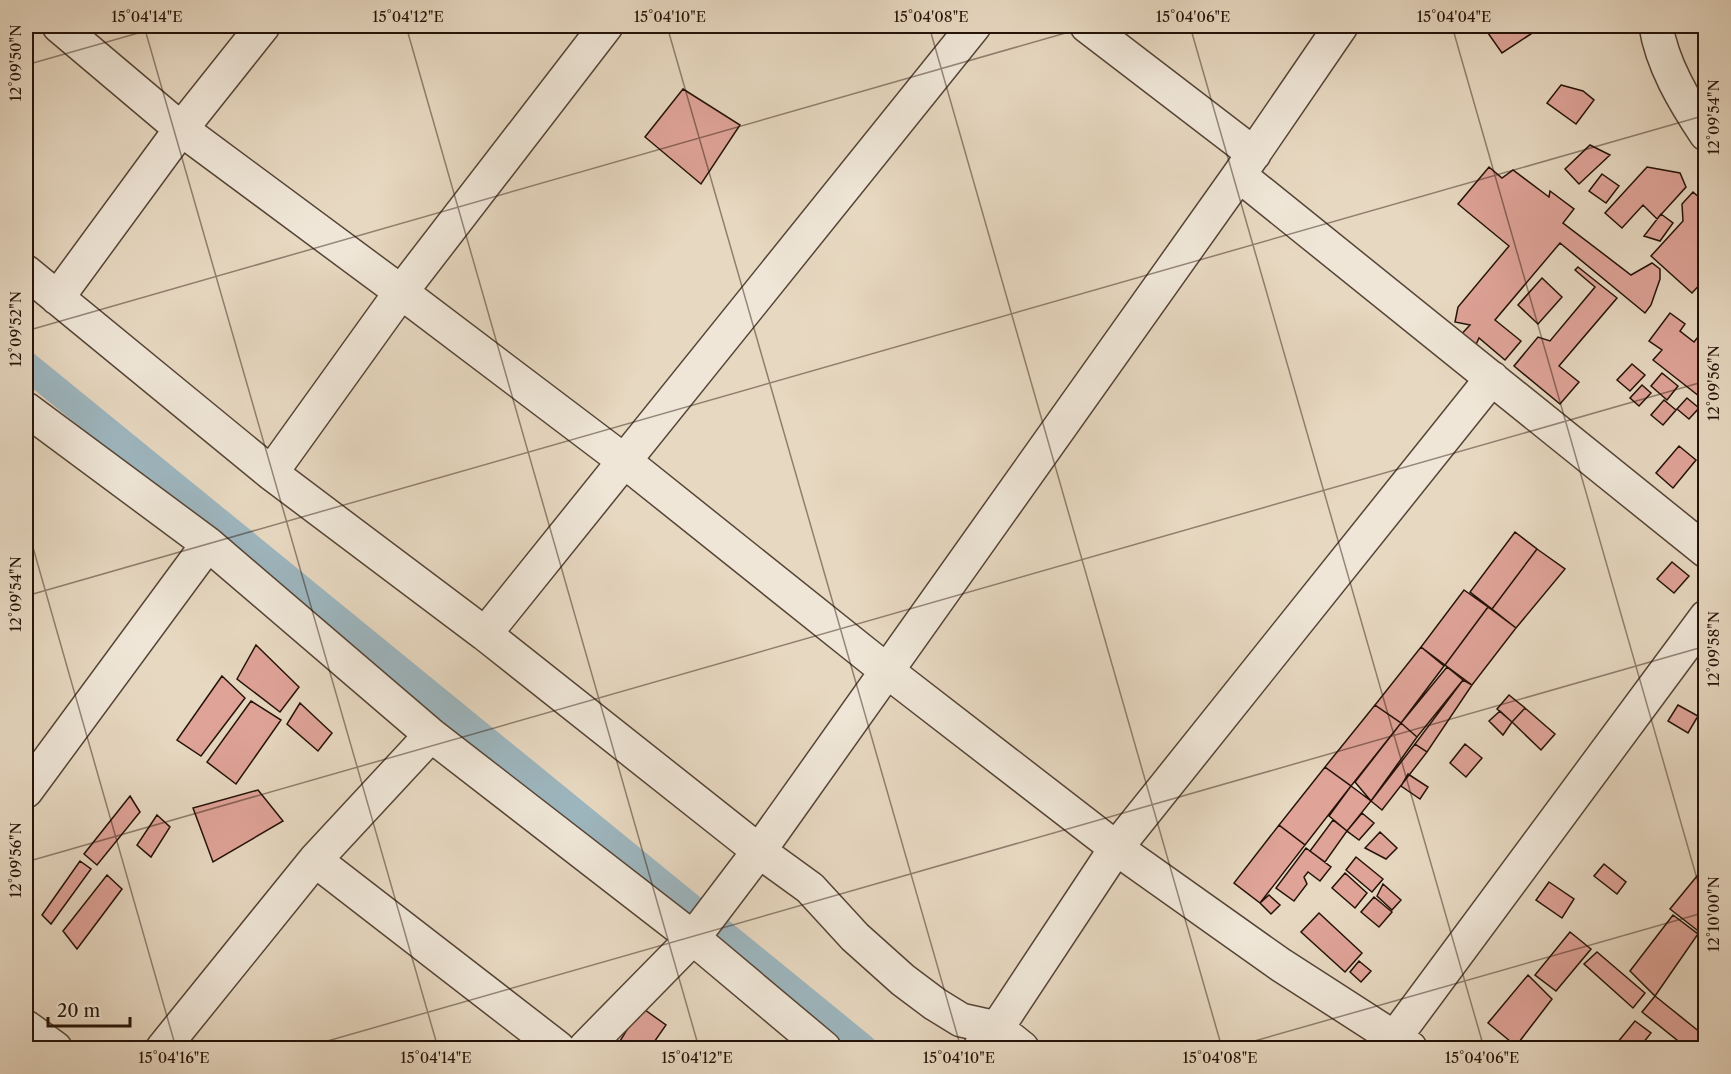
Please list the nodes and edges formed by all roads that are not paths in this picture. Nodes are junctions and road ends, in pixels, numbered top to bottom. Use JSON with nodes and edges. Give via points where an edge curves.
{"nodes":[{"id":1,"x":59,"y":26,"type":"edge"},
{"id":2,"x":263,"y":26,"type":"edge"},
{"id":3,"x":606,"y":26,"type":"edge"},
{"id":4,"x":974,"y":26,"type":"edge"},
{"id":5,"x":1087,"y":26,"type":"edge"},
{"id":6,"x":1341,"y":26,"type":"edge"},
{"id":7,"x":1656,"y":26,"type":"edge"},
{"id":8,"x":181,"y":129,"type":"junction"},
{"id":9,"x":1706,"y":134,"type":"edge"},
{"id":10,"x":1246,"y":165,"type":"junction"},
{"id":11,"x":26,"y":272,"type":"edge"},
{"id":12,"x":401,"y":292,"type":"junction"},
{"id":13,"x":57,"y":298,"type":"junction"},
{"id":14,"x":1492,"y":378,"type":"junction"},
{"id":15,"x":26,"y":410,"type":"edge"},
{"id":16,"x":623,"y":460,"type":"junction"},
{"id":17,"x":271,"y":472,"type":"junction"},
{"id":18,"x":1701,"y":538,"type":"edge"},
{"id":19,"x":208,"y":544,"type":"junction"},
{"id":20,"x":1706,"y":617,"type":"edge"},
{"id":21,"x":485,"y":634,"type":"junction"},
{"id":22,"x":887,"y":671,"type":"junction"},
{"id":23,"x":431,"y":735,"type":"junction"},
{"id":24,"x":26,"y":791,"type":"edge"},
{"id":25,"x":1116,"y":848,"type":"junction"},
{"id":26,"x":759,"y":851,"type":"junction"},
{"id":27,"x":315,"y":860,"type":"junction"},
{"id":28,"x":693,"y":938,"type":"junction"},
{"id":29,"x":26,"y":1027,"type":"edge"},
{"id":30,"x":989,"y":1038,"type":"edge"},
{"id":31,"x":1397,"y":1045,"type":"edge"},
{"id":32,"x":55,"y":1048,"type":"edge"},
{"id":33,"x":163,"y":1048,"type":"edge"},
{"id":34,"x":558,"y":1048,"type":"edge"},
{"id":35,"x":585,"y":1048,"type":"edge"},
{"id":36,"x":824,"y":1048,"type":"edge"},
{"id":37,"x":1022,"y":1048,"type":"edge"}],
"edges":[{"from":1,"to":8,"type":"street"},
{"from":2,"to":8,"type":"street"},
{"from":3,"to":12,"type":"street"},
{"from":4,"to":16,"type":"street"},
{"from":5,"to":10,"type":"street"},
{"from":6,"to":10,"type":"street"},
{"from":7,"to":9,"type":"street","via":[[1659,45],[1688,107]]},
{"from":8,"to":12,"type":"street"},
{"from":8,"to":13,"type":"street"},
{"from":10,"to":14,"type":"street"},
{"from":10,"to":22,"type":"street"},
{"from":11,"to":13,"type":"street"},
{"from":12,"to":16,"type":"street"},
{"from":12,"to":17,"type":"street"},
{"from":13,"to":17,"type":"street"},
{"from":14,"to":18,"type":"street"},
{"from":14,"to":25,"type":"street"},
{"from":15,"to":19,"type":"street"},
{"from":16,"to":21,"type":"street"},
{"from":16,"to":22,"type":"street"},
{"from":17,"to":21,"type":"street"},
{"from":19,"to":23,"type":"street"},
{"from":19,"to":24,"type":"street"},
{"from":20,"to":31,"type":"street"},
{"from":21,"to":26,"type":"street"},
{"from":22,"to":25,"type":"street"},
{"from":22,"to":26,"type":"street"},
{"from":23,"to":27,"type":"street"},
{"from":23,"to":28,"type":"street"},
{"from":25,"to":30,"type":"street"},
{"from":25,"to":31,"type":"street"},
{"from":26,"to":28,"type":"street"},
{"from":26,"to":30,"type":"street","via":[[810,888],[855,937],[903,980]]},
{"from":27,"to":33,"type":"street"},
{"from":27,"to":34,"type":"street"},
{"from":28,"to":35,"type":"street"},
{"from":28,"to":36,"type":"street"},
{"from":29,"to":32,"type":"street"},
{"from":30,"to":37,"type":"street"}]}
